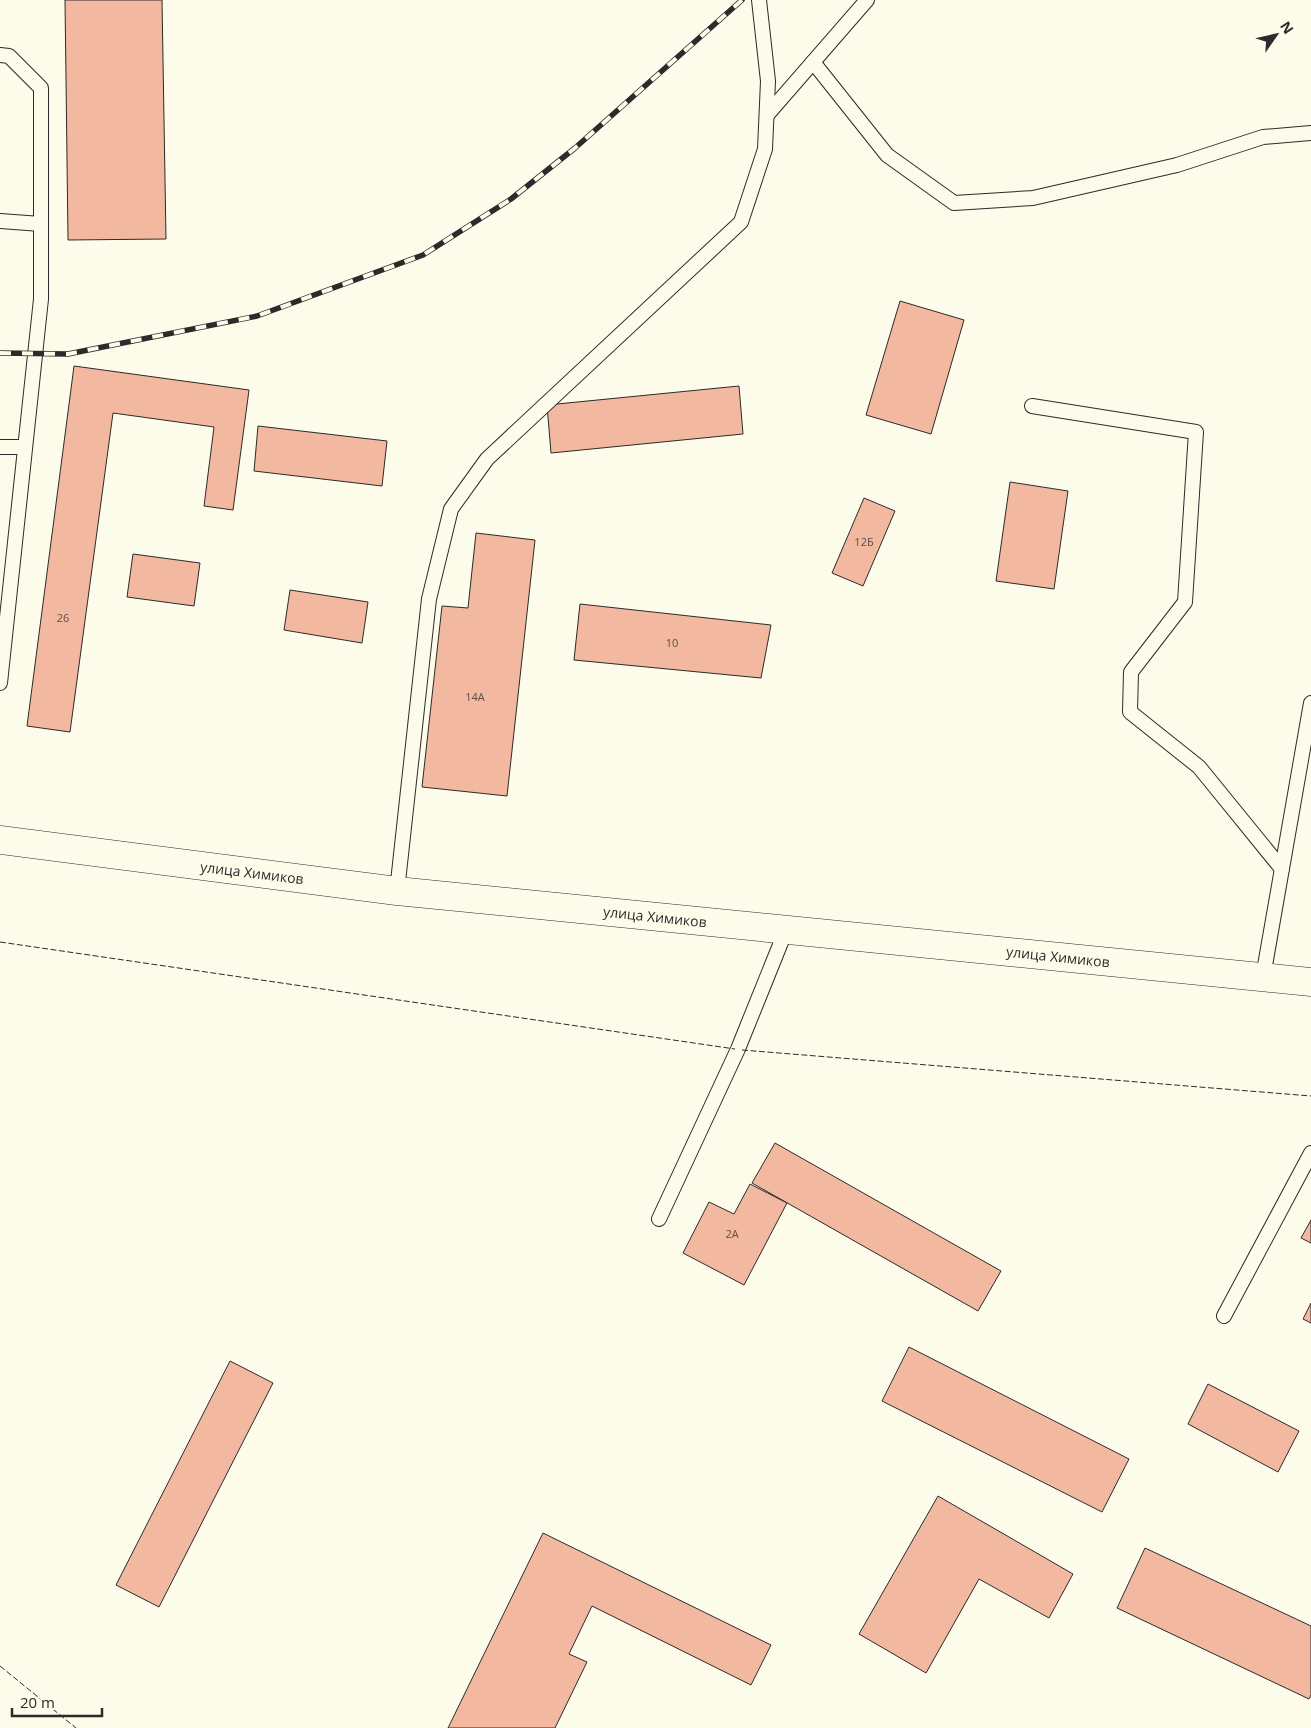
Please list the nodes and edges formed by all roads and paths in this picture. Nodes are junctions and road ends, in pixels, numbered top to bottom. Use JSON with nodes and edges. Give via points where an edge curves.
{"nodes":[{"id":1,"x":759,"y":0,"type":"edge"},
{"id":2,"x":867,"y":0,"type":"edge"},
{"id":3,"x":0,"y":55,"type":"edge"},
{"id":4,"x":813,"y":62,"type":"junction"},
{"id":5,"x":767,"y":115,"type":"junction"},
{"id":6,"x":1311,"y":133,"type":"edge"},
{"id":7,"x":0,"y":221,"type":"edge"},
{"id":8,"x":41,"y":224,"type":"junction"},
{"id":9,"x":1032,"y":406,"type":"dead end"},
{"id":10,"x":0,"y":447,"type":"edge"},
{"id":11,"x":25,"y":447,"type":"junction"},
{"id":12,"x":0,"y":683,"type":"edge"},
{"id":13,"x":1311,"y":703,"type":"edge"},
{"id":14,"x":1310,"y":715,"type":"edge"},
{"id":15,"x":0,"y":840,"type":"edge"},
{"id":16,"x":1282,"y":869,"type":"junction"},
{"id":17,"x":397,"y":891,"type":"junction"},
{"id":18,"x":786,"y":930,"type":"junction"},
{"id":19,"x":1263,"y":977,"type":"junction"},
{"id":20,"x":1311,"y":982,"type":"edge"},
{"id":21,"x":1311,"y":1153,"type":"edge"},
{"id":22,"x":659,"y":1219,"type":"dead end"},
{"id":23,"x":1224,"y":1316,"type":"dead end"}],
"edges":[{"from":1,"to":5,"type":"lane","via":[[768,82]]},
{"from":2,"to":4,"type":"lane"},
{"from":3,"to":8,"type":"lane","via":[[9,56],[40,88]]},
{"from":4,"to":5,"type":"lane"},
{"from":4,"to":6,"type":"lane","via":[[887,155],[954,203],[1034,198],[1177,165],[1263,137]]},
{"from":5,"to":17,"type":"lane","via":[[765,149],[741,222],[487,459],[451,509],[429,598]]},
{"from":7,"to":8,"type":"lane"},
{"from":8,"to":11,"type":"lane","via":[[41,299]]},
{"from":9,"to":16,"type":"lane","via":[[1196,432],[1185,602],[1132,672],[1130,712],[1199,767]]},
{"from":10,"to":11,"type":"lane"},
{"from":11,"to":12,"type":"lane"},
{"from":13,"to":14,"type":"lane"},
{"from":14,"to":16,"type":"lane"},
{"from":15,"to":17,"type":"main road","name":"улица Химиков"},
{"from":16,"to":19,"type":"lane"},
{"from":17,"to":18,"type":"main road","name":"улица Химиков"},
{"from":18,"to":19,"type":"main road","name":"улица Химиков"},
{"from":18,"to":22,"type":"lane","via":[[738,1049]]},
{"from":19,"to":20,"type":"main road","name":"улица Химиков"},
{"from":21,"to":23,"type":"lane"}]}
